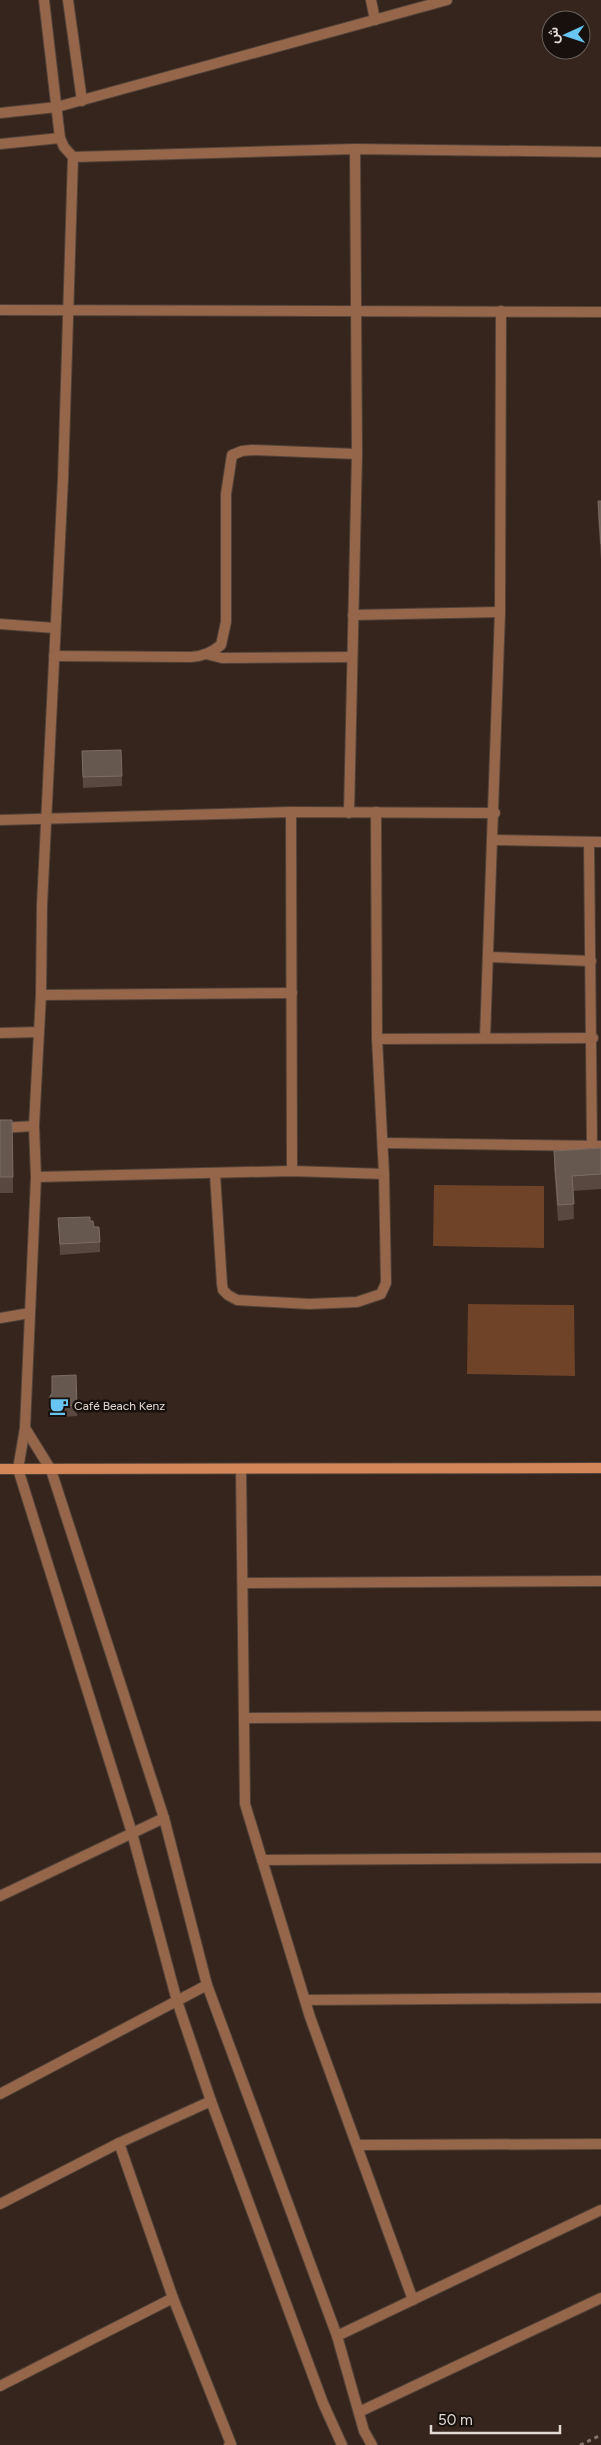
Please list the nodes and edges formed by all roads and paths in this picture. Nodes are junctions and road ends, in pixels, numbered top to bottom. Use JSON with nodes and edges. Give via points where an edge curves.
{"nodes":[{"id":1,"x":44,"y":0,"type":"edge"},
{"id":2,"x":68,"y":0,"type":"edge"},
{"id":3,"x":371,"y":0,"type":"edge"},
{"id":4,"x":447,"y":0,"type":"edge"},
{"id":5,"x":375,"y":20,"type":"junction"},
{"id":6,"x":82,"y":101,"type":"junction"},
{"id":7,"x":57,"y":107,"type":"junction"},
{"id":8,"x":0,"y":113,"type":"edge"},
{"id":9,"x":60,"y":138,"type":"junction"},
{"id":10,"x":0,"y":144,"type":"edge"},
{"id":11,"x":355,"y":149,"type":"junction"},
{"id":12,"x":601,"y":152,"type":"edge"},
{"id":13,"x":73,"y":157,"type":"junction"},
{"id":14,"x":0,"y":310,"type":"edge"},
{"id":15,"x":501,"y":311,"type":"junction"},
{"id":16,"x":68,"y":312,"type":"junction"},
{"id":17,"x":357,"y":312,"type":"junction"},
{"id":18,"x":601,"y":312,"type":"edge"},
{"id":19,"x":356,"y":454,"type":"junction"},
{"id":20,"x":500,"y":612,"type":"junction"},
{"id":21,"x":353,"y":615,"type":"junction"},
{"id":22,"x":0,"y":624,"type":"edge"},
{"id":23,"x":56,"y":628,"type":"junction"},
{"id":24,"x":206,"y":654,"type":"junction"},
{"id":25,"x":54,"y":656,"type":"junction"},
{"id":26,"x":352,"y":657,"type":"junction"},
{"id":27,"x":291,"y":812,"type":"junction"},
{"id":28,"x":376,"y":812,"type":"junction"},
{"id":29,"x":349,"y":813,"type":"junction"},
{"id":30,"x":495,"y":813,"type":"junction"},
{"id":31,"x":45,"y":819,"type":"junction"},
{"id":32,"x":0,"y":820,"type":"edge"},
{"id":33,"x":492,"y":840,"type":"junction"},
{"id":34,"x":589,"y":842,"type":"junction"},
{"id":35,"x":601,"y":842,"type":"edge"},
{"id":36,"x":488,"y":957,"type":"junction"},
{"id":37,"x":591,"y":961,"type":"junction"},
{"id":38,"x":292,"y":993,"type":"junction"},
{"id":39,"x":41,"y":995,"type":"junction"},
{"id":40,"x":39,"y":1032,"type":"junction"},
{"id":41,"x":0,"y":1033,"type":"edge"},
{"id":42,"x":485,"y":1038,"type":"junction"},
{"id":43,"x":593,"y":1038,"type":"junction"},
{"id":44,"x":377,"y":1039,"type":"junction"},
{"id":45,"x":34,"y":1126,"type":"junction"},
{"id":46,"x":0,"y":1128,"type":"edge"},
{"id":47,"x":383,"y":1143,"type":"junction"},
{"id":48,"x":597,"y":1145,"type":"edge"},
{"id":49,"x":292,"y":1171,"type":"junction"},
{"id":50,"x":215,"y":1174,"type":"junction"},
{"id":51,"x":384,"y":1174,"type":"junction"},
{"id":52,"x":36,"y":1177,"type":"junction"},
{"id":53,"x":30,"y":1314,"type":"junction"},
{"id":54,"x":0,"y":1318,"type":"edge"},
{"id":55,"x":25,"y":1428,"type":"junction"},
{"id":56,"x":241,"y":1468,"type":"junction"},
{"id":57,"x":601,"y":1468,"type":"edge"},
{"id":58,"x":0,"y":1470,"type":"edge"},
{"id":59,"x":18,"y":1470,"type":"junction"},
{"id":60,"x":51,"y":1470,"type":"junction"},
{"id":61,"x":601,"y":1581,"type":"edge"},
{"id":62,"x":243,"y":1583,"type":"junction"},
{"id":63,"x":601,"y":1716,"type":"edge"},
{"id":64,"x":246,"y":1718,"type":"junction"},
{"id":65,"x":164,"y":1818,"type":"junction"},
{"id":66,"x":132,"y":1833,"type":"junction"},
{"id":67,"x":601,"y":1858,"type":"edge"},
{"id":68,"x":262,"y":1860,"type":"junction"},
{"id":69,"x":0,"y":1896,"type":"edge"},
{"id":70,"x":207,"y":1985,"type":"junction"},
{"id":71,"x":601,"y":1998,"type":"edge"},
{"id":72,"x":305,"y":2000,"type":"junction"},
{"id":73,"x":177,"y":2001,"type":"junction"},
{"id":74,"x":0,"y":2094,"type":"edge"},
{"id":75,"x":211,"y":2101,"type":"junction"},
{"id":76,"x":119,"y":2143,"type":"junction"},
{"id":77,"x":601,"y":2144,"type":"edge"},
{"id":78,"x":357,"y":2145,"type":"junction"},
{"id":79,"x":0,"y":2204,"type":"edge"},
{"id":80,"x":601,"y":2210,"type":"edge"},
{"id":81,"x":173,"y":2298,"type":"junction"},
{"id":82,"x":601,"y":2298,"type":"edge"},
{"id":83,"x":413,"y":2300,"type":"junction"},
{"id":84,"x":337,"y":2336,"type":"junction"},
{"id":85,"x":0,"y":2386,"type":"edge"},
{"id":86,"x":359,"y":2412,"type":"junction"},
{"id":87,"x":601,"y":2435,"type":"edge"},
{"id":88,"x":231,"y":2445,"type":"edge"},
{"id":89,"x":342,"y":2445,"type":"edge"},
{"id":90,"x":372,"y":2445,"type":"edge"},
{"id":91,"x":580,"y":2445,"type":"edge"}],
"edges":[{"from":1,"to":7,"type":"street"},
{"from":2,"to":6,"type":"street"},
{"from":3,"to":5,"type":"street"},
{"from":4,"to":5,"type":"street"},
{"from":5,"to":6,"type":"street"},
{"from":6,"to":7,"type":"street"},
{"from":7,"to":8,"type":"street"},
{"from":7,"to":9,"type":"street"},
{"from":9,"to":10,"type":"street"},
{"from":9,"to":13,"type":"street"},
{"from":11,"to":12,"type":"street"},
{"from":11,"to":13,"type":"street"},
{"from":11,"to":17,"type":"street"},
{"from":13,"to":16,"type":"street"},
{"from":14,"to":16,"type":"street"},
{"from":15,"to":17,"type":"street"},
{"from":15,"to":18,"type":"street"},
{"from":15,"to":20,"type":"street"},
{"from":16,"to":17,"type":"street"},
{"from":16,"to":23,"type":"street"},
{"from":17,"to":19,"type":"street"},
{"from":19,"to":21,"type":"street"},
{"from":19,"to":24,"type":"street","via":[[242,450],[232,455],[226,494],[224,638],[221,645]]},
{"from":20,"to":21,"type":"street"},
{"from":20,"to":30,"type":"street"},
{"from":21,"to":26,"type":"street"},
{"from":22,"to":23,"type":"street"},
{"from":23,"to":25,"type":"street"},
{"from":24,"to":25,"type":"street","via":[[191,657]]},
{"from":24,"to":26,"type":"street","via":[[222,658]]},
{"from":25,"to":31,"type":"street"},
{"from":26,"to":29,"type":"street"},
{"from":27,"to":29,"type":"street"},
{"from":27,"to":31,"type":"street"},
{"from":27,"to":38,"type":"street"},
{"from":28,"to":29,"type":"street"},
{"from":28,"to":30,"type":"street"},
{"from":28,"to":44,"type":"street"},
{"from":30,"to":33,"type":"street"},
{"from":31,"to":32,"type":"street"},
{"from":31,"to":39,"type":"street"},
{"from":33,"to":34,"type":"street"},
{"from":33,"to":36,"type":"street"},
{"from":34,"to":35,"type":"street"},
{"from":34,"to":37,"type":"street"},
{"from":36,"to":37,"type":"street"},
{"from":36,"to":42,"type":"street"},
{"from":37,"to":43,"type":"street"},
{"from":38,"to":39,"type":"street"},
{"from":38,"to":49,"type":"street"},
{"from":39,"to":40,"type":"street"},
{"from":40,"to":41,"type":"street"},
{"from":40,"to":45,"type":"street"},
{"from":42,"to":43,"type":"street"},
{"from":42,"to":44,"type":"street"},
{"from":43,"to":48,"type":"street"},
{"from":44,"to":47,"type":"street"},
{"from":45,"to":46,"type":"street"},
{"from":45,"to":52,"type":"street"},
{"from":47,"to":48,"type":"street"},
{"from":47,"to":51,"type":"street"},
{"from":49,"to":50,"type":"street"},
{"from":49,"to":51,"type":"street"},
{"from":50,"to":51,"type":"street","via":[[223,1290],[237,1300],[310,1304],[357,1302],[381,1294],[386,1283]]},
{"from":50,"to":52,"type":"street"},
{"from":52,"to":53,"type":"street"},
{"from":53,"to":54,"type":"street"},
{"from":53,"to":55,"type":"street"},
{"from":55,"to":59,"type":"street"},
{"from":55,"to":60,"type":"street"},
{"from":56,"to":57,"type":"street"},
{"from":56,"to":60,"type":"street"},
{"from":56,"to":62,"type":"street"},
{"from":58,"to":59,"type":"street"},
{"from":59,"to":60,"type":"street"},
{"from":59,"to":66,"type":"street"},
{"from":60,"to":65,"type":"street"},
{"from":61,"to":62,"type":"street"},
{"from":62,"to":64,"type":"street"},
{"from":63,"to":64,"type":"street"},
{"from":64,"to":68,"type":"street","via":[[245,1804]]},
{"from":65,"to":66,"type":"street"},
{"from":65,"to":70,"type":"street"},
{"from":66,"to":69,"type":"street"},
{"from":66,"to":73,"type":"street"},
{"from":67,"to":68,"type":"street"},
{"from":68,"to":72,"type":"street"},
{"from":70,"to":73,"type":"street"},
{"from":70,"to":84,"type":"street"},
{"from":71,"to":72,"type":"street"},
{"from":72,"to":78,"type":"street"},
{"from":73,"to":74,"type":"street"},
{"from":73,"to":75,"type":"street"},
{"from":75,"to":76,"type":"street"},
{"from":75,"to":89,"type":"street","via":[[322,2403]]},
{"from":76,"to":79,"type":"street"},
{"from":76,"to":81,"type":"street"},
{"from":77,"to":78,"type":"street"},
{"from":78,"to":83,"type":"street"},
{"from":80,"to":83,"type":"street"},
{"from":81,"to":85,"type":"street"},
{"from":81,"to":88,"type":"street"},
{"from":82,"to":86,"type":"street"},
{"from":83,"to":84,"type":"street"},
{"from":84,"to":86,"type":"street"},
{"from":86,"to":90,"type":"street"},
{"from":87,"to":91,"type":"path"}]}
